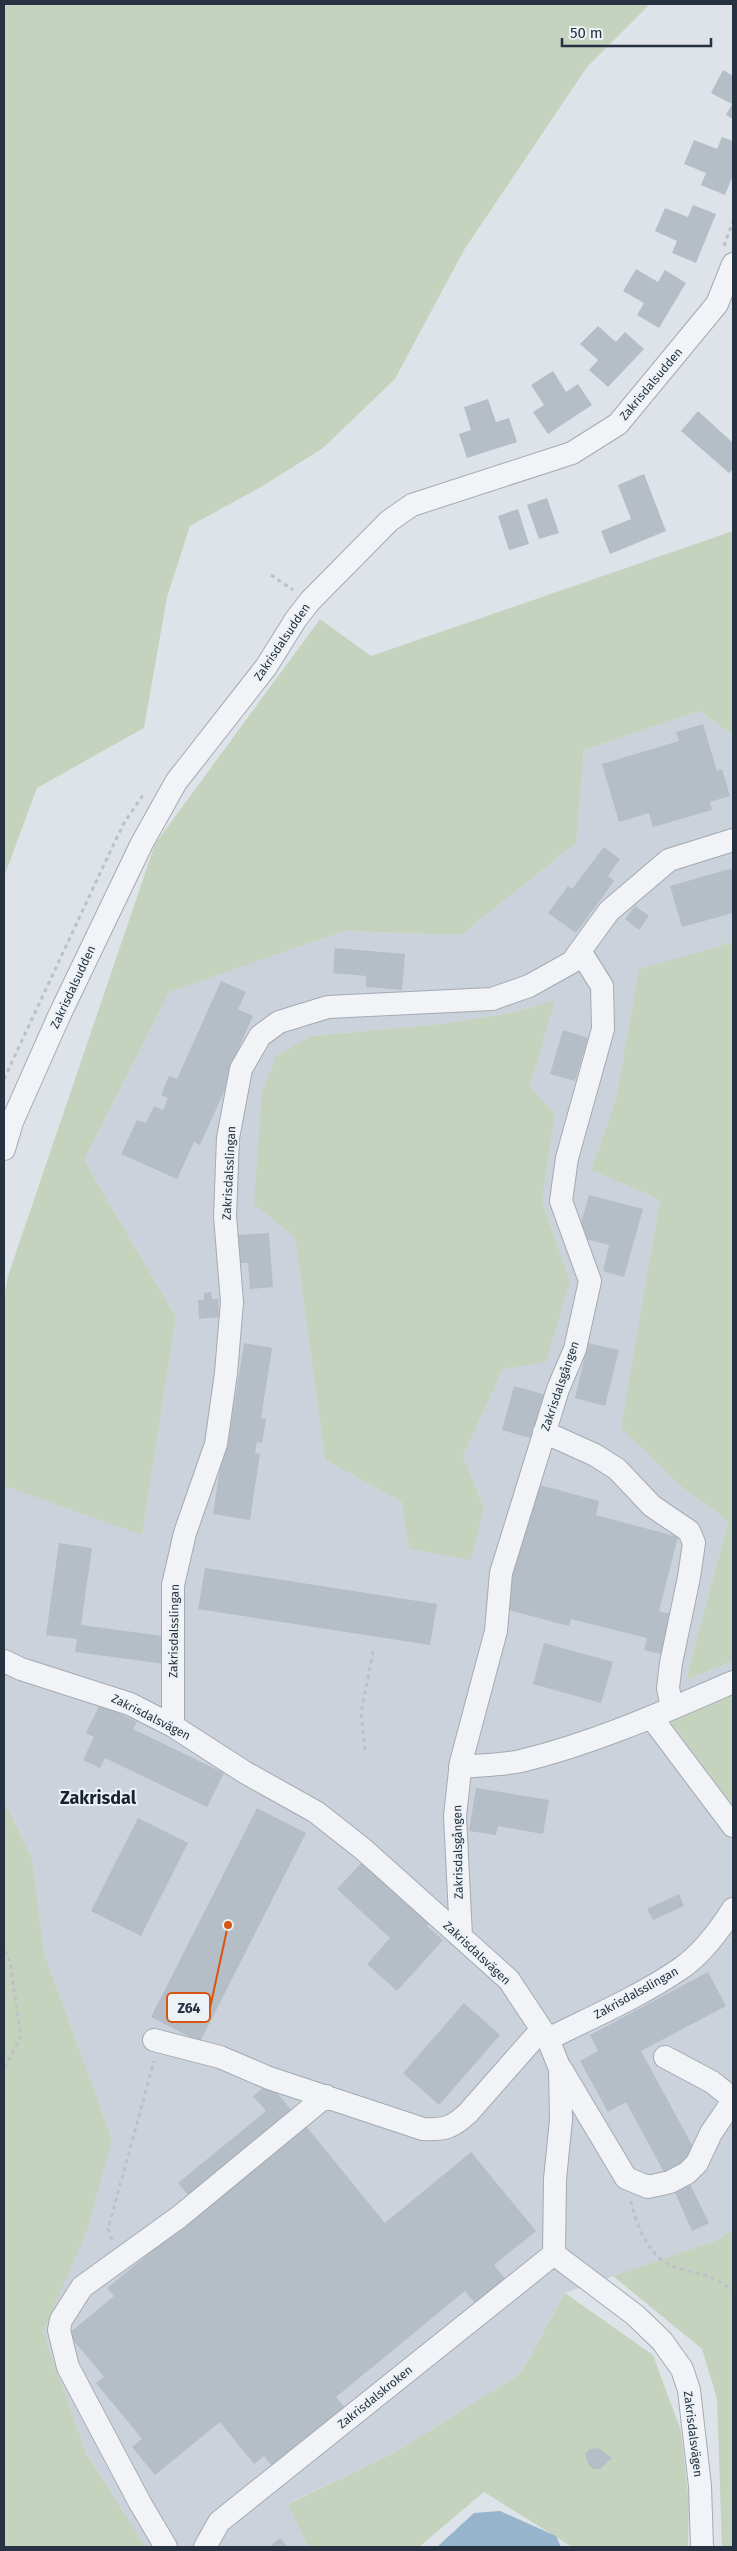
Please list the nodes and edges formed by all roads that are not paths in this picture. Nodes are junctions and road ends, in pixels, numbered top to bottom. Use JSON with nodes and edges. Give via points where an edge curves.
{"nodes":[{"id":1,"x":727,"y":258,"type":"edge"},
{"id":2,"x":733,"y":840,"type":"edge"},
{"id":3,"x":580,"y":951,"type":"junction"},
{"id":4,"x":4,"y":1149,"type":"edge"},
{"id":5,"x":544,"y":1432,"type":"junction"},
{"id":6,"x":9,"y":1666,"type":"edge"},
{"id":7,"x":733,"y":1682,"type":"edge"},
{"id":8,"x":672,"y":1708,"type":"junction"},
{"id":9,"x":651,"y":1717,"type":"junction"},
{"id":10,"x":173,"y":1726,"type":"junction"},
{"id":11,"x":460,"y":1767,"type":"junction"},
{"id":12,"x":733,"y":1826,"type":"edge"},
{"id":13,"x":733,"y":1910,"type":"edge"},
{"id":14,"x":461,"y":1936,"type":"junction"},
{"id":15,"x":544,"y":2034,"type":"junction"},
{"id":16,"x":157,"y":2041,"type":"road end"},
{"id":17,"x":665,"y":2057,"type":"dead end"},
{"id":18,"x":560,"y":2068,"type":"junction"},
{"id":19,"x":326,"y":2096,"type":"junction"},
{"id":20,"x":733,"y":2100,"type":"edge"},
{"id":21,"x":554,"y":2254,"type":"junction"},
{"id":22,"x":166,"y":2547,"type":"edge"},
{"id":23,"x":205,"y":2547,"type":"edge"},
{"id":24,"x":702,"y":2547,"type":"edge"}],
"edges":[{"from":1,"to":4,"type":"street","name":"Zakrisdalsudden","via":[[717,304],[618,424],[572,454],[412,505],[390,521],[310,601],[266,667],[176,782],[142,843],[59,1016],[12,1122]]},
{"from":2,"to":3,"type":"street","name":"Zakrisdalsslingan","via":[[669,860],[609,911]]},
{"from":3,"to":5,"type":"street","name":"Zakrisdalsgången","via":[[602,986],[603,1029],[568,1158],[561,1201],[590,1281],[575,1349]]},
{"from":3,"to":10,"type":"street","name":"Zakrisdalsslingan","via":[[572,962],[528,986],[492,999],[328,1007],[279,1022],[260,1036],[241,1069],[228,1138],[226,1216],[232,1302],[226,1373],[216,1444],[185,1533],[173,1585]]},
{"from":5,"to":8,"type":"street","via":[[595,1455],[616,1469],[652,1506],[689,1531],[694,1542],[690,1577],[671,1663],[668,1688]]},
{"from":5,"to":11,"type":"street","name":"Zakrisdalsgången","via":[[501,1573],[496,1631]]},
{"from":6,"to":10,"type":"street","name":"Zakrisdalsvägen","via":[[105,1694]]},
{"from":7,"to":8,"type":"street"},
{"from":8,"to":9,"type":"street"},
{"from":9,"to":11,"type":"street","via":[[620,1731],[519,1761]]},
{"from":9,"to":12,"type":"street"},
{"from":10,"to":14,"type":"street","name":"Zakrisdalsvägen","via":[[246,1773],[316,1812]]},
{"from":11,"to":14,"type":"street","name":"Zakrisdalsgången","via":[[455,1816]]},
{"from":13,"to":15,"type":"street","name":"Zakrisdalsslingan","via":[[719,1931],[681,1969]]},
{"from":14,"to":15,"type":"street","name":"Zakrisdalsvägen","via":[[509,1980]]},
{"from":15,"to":18,"type":"street","name":"Zakrisdalsvägen"},
{"from":15,"to":19,"type":"street","via":[[456,2125],[440,2130],[423,2129]]},
{"from":16,"to":19,"type":"street","via":[[220,2057],[269,2078]]},
{"from":17,"to":20,"type":"street","via":[[712,2082]]},
{"from":18,"to":20,"type":"street","via":[[626,2178],[648,2187],[670,2182],[697,2163],[711,2133]]},
{"from":18,"to":21,"type":"street","name":"Zakrisdalsvägen"},
{"from":19,"to":22,"type":"street","via":[[179,2217],[82,2287],[65,2311],[59,2330],[68,2367]]},
{"from":21,"to":23,"type":"street","name":"Zakrisdalskroken","via":[[219,2522]]},
{"from":21,"to":24,"type":"street","name":"Zakrisdalsvägen","via":[[635,2315],[662,2340],[682,2369],[689,2390],[700,2486]]}]}
